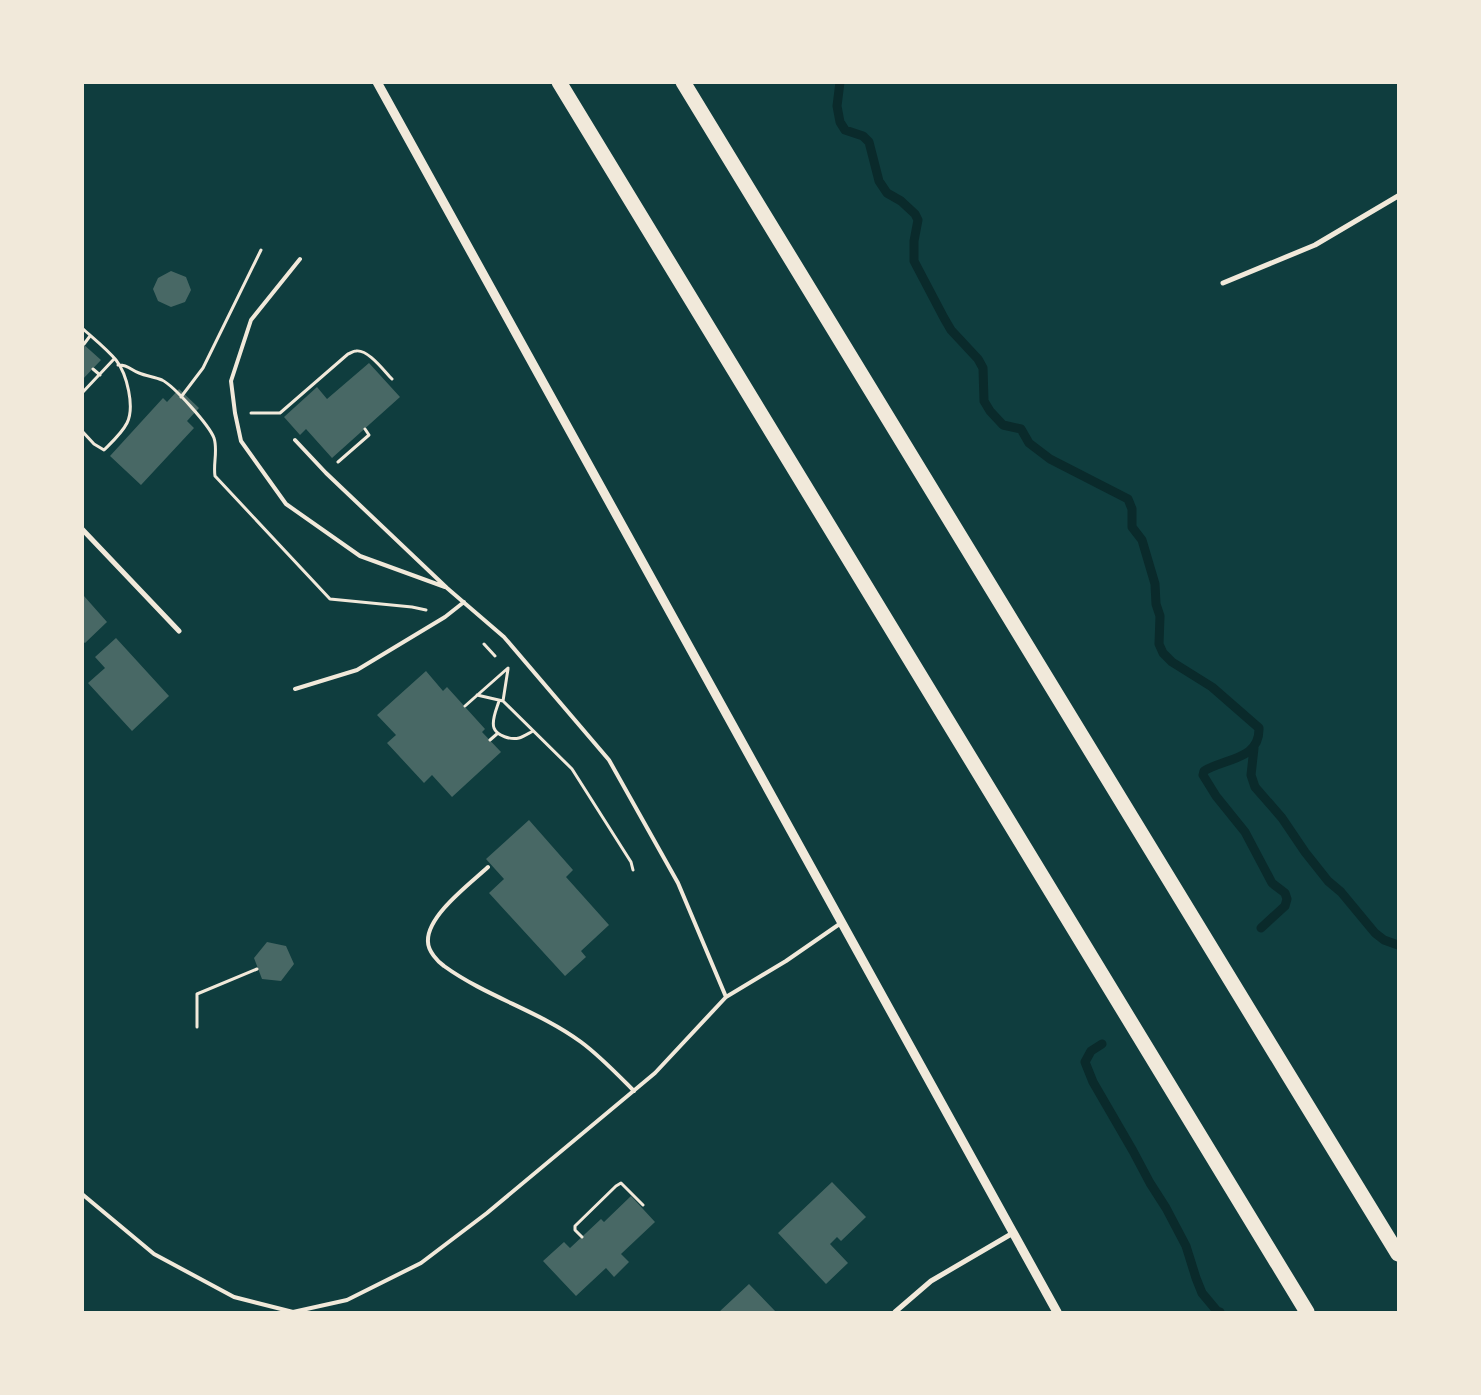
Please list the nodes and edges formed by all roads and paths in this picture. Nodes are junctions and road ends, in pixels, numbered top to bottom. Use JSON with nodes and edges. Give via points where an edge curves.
{"nodes":[{"id":1,"x":377,"y":82,"type":"edge"},
{"id":2,"x":559,"y":82,"type":"edge"},
{"id":3,"x":683,"y":82,"type":"edge"},
{"id":4,"x":1398,"y":196,"type":"edge"},
{"id":5,"x":261,"y":250,"type":"dead end"},
{"id":6,"x":300,"y":259,"type":"dead end"},
{"id":7,"x":1223,"y":283,"type":"dead end"},
{"id":8,"x":82,"y":328,"type":"edge"},
{"id":9,"x":90,"y":336,"type":"junction"},
{"id":10,"x":84,"y":344,"type":"edge"},
{"id":11,"x":114,"y":359,"type":"junction"},
{"id":12,"x":93,"y":369,"type":"dead end"},
{"id":13,"x":100,"y":375,"type":"junction"},
{"id":14,"x":392,"y":379,"type":"dead end"},
{"id":15,"x":82,"y":385,"type":"edge"},
{"id":16,"x":86,"y":389,"type":"junction"},
{"id":17,"x":82,"y":393,"type":"edge"},
{"id":18,"x":182,"y":397,"type":"dead end"},
{"id":19,"x":235,"y":413,"type":"junction"},
{"id":20,"x":365,"y":429,"type":"dead end"},
{"id":21,"x":82,"y":431,"type":"edge"},
{"id":22,"x":295,"y":440,"type":"dead end"},
{"id":23,"x":326,"y":473,"type":"junction"},
{"id":24,"x":82,"y":529,"type":"edge"},
{"id":25,"x":447,"y":588,"type":"junction"},
{"id":26,"x":464,"y":602,"type":"junction"},
{"id":27,"x":179,"y":631,"type":"dead end"},
{"id":28,"x":295,"y":689,"type":"dead end"},
{"id":29,"x":477,"y":695,"type":"junction"},
{"id":30,"x":501,"y":701,"type":"junction"},
{"id":31,"x":465,"y":706,"type":"dead end"},
{"id":32,"x":533,"y":731,"type":"junction"},
{"id":33,"x":498,"y":733,"type":"junction"},
{"id":34,"x":490,"y":740,"type":"dead end"},
{"id":35,"x":488,"y":867,"type":"dead end"},
{"id":36,"x":634,"y":870,"type":"dead end"},
{"id":37,"x":841,"y":923,"type":"junction"},
{"id":38,"x":257,"y":969,"type":"dead end"},
{"id":39,"x":726,"y":997,"type":"junction"},
{"id":40,"x":197,"y":1027,"type":"dead end"},
{"id":41,"x":634,"y":1091,"type":"junction"},
{"id":42,"x":82,"y":1194,"type":"edge"},
{"id":43,"x":642,"y":1205,"type":"dead end"},
{"id":44,"x":1013,"y":1233,"type":"junction"},
{"id":45,"x":582,"y":1237,"type":"dead end"},
{"id":46,"x":1398,"y":1254,"type":"edge"},
{"id":47,"x":896,"y":1312,"type":"edge"},
{"id":48,"x":1058,"y":1312,"type":"edge"},
{"id":49,"x":1307,"y":1312,"type":"edge"}],
"edges":[{"from":1,"to":37,"type":"street"},
{"from":2,"to":49,"type":"highway"},
{"from":3,"to":46,"type":"highway"},
{"from":4,"to":7,"type":"street","via":[[1315,245]]},
{"from":5,"to":18,"type":"path","via":[[203,368]]},
{"from":6,"to":19,"type":"lane","via":[[251,320],[231,381]]},
{"from":8,"to":9,"type":"path"},
{"from":9,"to":10,"type":"path"},
{"from":9,"to":11,"type":"path"},
{"from":11,"to":13,"type":"path"},
{"from":11,"to":21,"type":"path","via":[[126,380],[131,406],[128,423],[104,450]]},
{"from":12,"to":13,"type":"path"},
{"from":13,"to":16,"type":"path"},
{"from":14,"to":19,"type":"path","via":[[372,357],[356,351],[348,354],[280,413]]},
{"from":15,"to":16,"type":"path"},
{"from":16,"to":17,"type":"path"},
{"from":19,"to":25,"type":"lane","via":[[241,441],[286,504],[360,556]]},
{"from":20,"to":23,"type":"path","via":[[369,435]]},
{"from":22,"to":23,"type":"lane"},
{"from":23,"to":25,"type":"lane"},
{"from":24,"to":27,"type":"street"},
{"from":25,"to":26,"type":"lane"},
{"from":26,"to":28,"type":"lane","via":[[446,617],[357,670]]},
{"from":26,"to":39,"type":"lane","via":[[504,637],[609,760],[678,883]]},
{"from":29,"to":30,"type":"path"},
{"from":29,"to":30,"type":"path","via":[[508,668]]},
{"from":29,"to":31,"type":"path"},
{"from":30,"to":32,"type":"path"},
{"from":30,"to":33,"type":"path","via":[[494,721]]},
{"from":32,"to":33,"type":"path","via":[[518,738]]},
{"from":32,"to":36,"type":"path","via":[[572,769]]},
{"from":33,"to":34,"type":"path"},
{"from":35,"to":41,"type":"lane","via":[[449,902],[432,924],[428,942],[432,953],[443,966],[580,1041]]},
{"from":37,"to":39,"type":"lane"},
{"from":37,"to":44,"type":"street"},
{"from":38,"to":40,"type":"path","via":[[197,994]]},
{"from":39,"to":41,"type":"lane"},
{"from":41,"to":42,"type":"lane","via":[[421,1263],[347,1300],[293,1312],[234,1297],[154,1254]]},
{"from":43,"to":45,"type":"path","via":[[620,1184],[616,1186],[575,1226]]},
{"from":44,"to":47,"type":"street","via":[[931,1281]]},
{"from":44,"to":48,"type":"street"}]}
